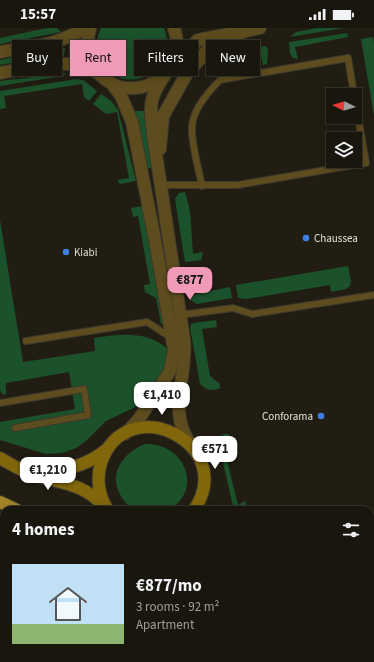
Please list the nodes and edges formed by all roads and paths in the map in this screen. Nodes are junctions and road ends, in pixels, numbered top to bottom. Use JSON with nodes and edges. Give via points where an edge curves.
{"nodes":[{"id":1,"x":84,"y":28,"type":"edge"},
{"id":2,"x":90,"y":28,"type":"edge"},
{"id":3,"x":174,"y":28,"type":"edge"},
{"id":4,"x":254,"y":29,"type":"edge"},
{"id":5,"x":88,"y":40,"type":"edge"},
{"id":6,"x":176,"y":40,"type":"edge"},
{"id":7,"x":198,"y":40,"type":"edge"},
{"id":8,"x":0,"y":52,"type":"edge"},
{"id":9,"x":70,"y":64,"type":"edge"},
{"id":10,"x":0,"y":73,"type":"edge"},
{"id":11,"x":101,"y":76,"type":"edge"},
{"id":12,"x":161,"y":76,"type":"edge"},
{"id":13,"x":165,"y":76,"type":"edge"},
{"id":14,"x":112,"y":84,"type":"junction"},
{"id":15,"x":353,"y":88,"type":"edge"},
{"id":16,"x":359,"y":124,"type":"edge"},
{"id":17,"x":158,"y":164,"type":"junction"},
{"id":18,"x":161,"y":185,"type":"junction"},
{"id":19,"x":202,"y":186,"type":"junction"},
{"id":20,"x":374,"y":295,"type":"edge"},
{"id":21,"x":180,"y":315,"type":"junction"},
{"id":22,"x":172,"y":338,"type":"junction"},
{"id":23,"x":26,"y":341,"type":"dead end"},
{"id":24,"x":0,"y":403,"type":"edge"},
{"id":25,"x":15,"y":428,"type":"dead end"},
{"id":26,"x":125,"y":434,"type":"junction"},
{"id":27,"x":191,"y":445,"type":"junction"},
{"id":28,"x":108,"y":448,"type":"junction"},
{"id":29,"x":0,"y":458,"type":"edge"},
{"id":30,"x":104,"y":506,"type":"edge"},
{"id":31,"x":106,"y":506,"type":"edge"},
{"id":32,"x":197,"y":506,"type":"edge"}],
"edges":[{"from":1,"to":8,"type":"street","via":[[55,42]]},
{"from":2,"to":5,"type":"street"},
{"from":3,"to":6,"type":"street"},
{"from":4,"to":7,"type":"street"},
{"from":4,"to":17,"type":"street","via":[[211,46],[186,74],[163,116]]},
{"from":9,"to":10,"type":"street"},
{"from":11,"to":14,"type":"street"},
{"from":12,"to":14,"type":"street","via":[[152,84],[141,88],[129,89]]},
{"from":13,"to":17,"type":"street","via":[[153,97],[151,107]]},
{"from":14,"to":22,"type":"street","via":[[121,96],[132,122]]},
{"from":15,"to":19,"type":"lane","via":[[348,58],[220,80],[207,93],[195,114],[192,128]]},
{"from":16,"to":19,"type":"lane","via":[[366,163],[238,185]]},
{"from":17,"to":18,"type":"street"},
{"from":18,"to":19,"type":"lane"},
{"from":18,"to":21,"type":"street"},
{"from":20,"to":21,"type":"lane","via":[[252,314],[233,308]]},
{"from":21,"to":27,"type":"street","via":[[185,353],[178,408],[182,428]]},
{"from":22,"to":23,"type":"lane","via":[[147,322]]},
{"from":22,"to":26,"type":"street","via":[[174,350],[170,371],[139,419]]},
{"from":24,"to":25,"type":"lane","via":[[84,389],[88,415]]},
{"from":26,"to":27,"type":"main road","via":[[145,427],[160,428],[180,435]]},
{"from":26,"to":28,"type":"main road"},
{"from":27,"to":32,"type":"main road","via":[[197,453],[203,471],[203,489]]},
{"from":28,"to":29,"type":"main road","via":[[76,468],[57,470],[35,468]]},
{"from":28,"to":31,"type":"main road","via":[[100,467],[98,481],[100,494]]},
{"from":29,"to":30,"type":"main road","via":[[26,473],[77,486],[94,496]]}]}
